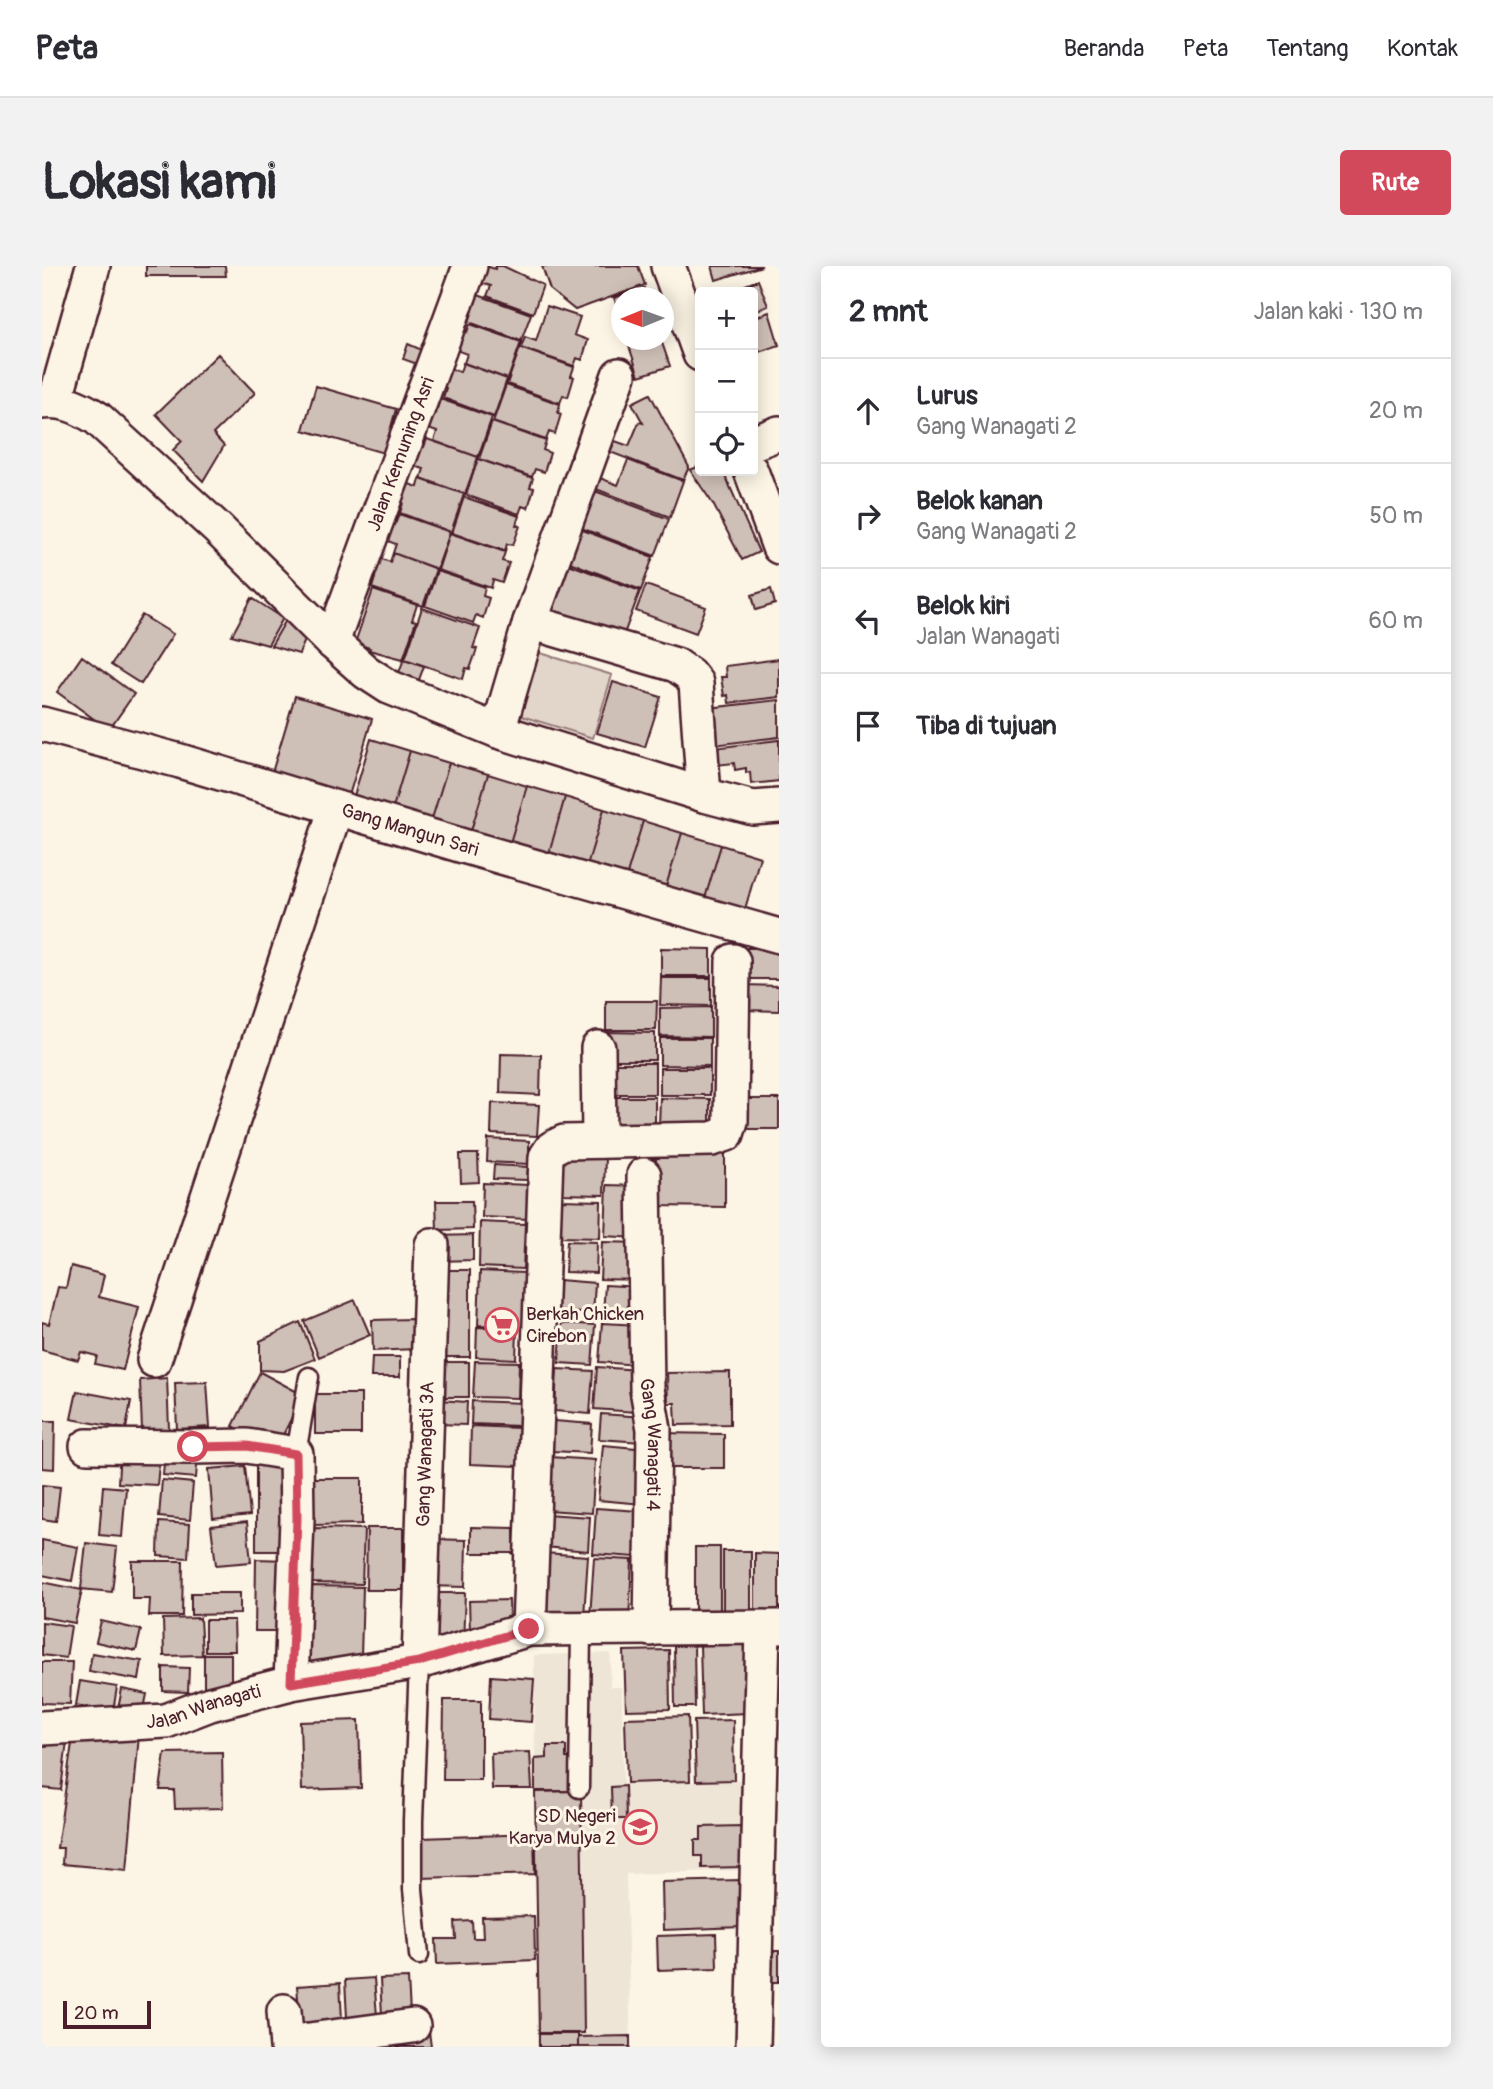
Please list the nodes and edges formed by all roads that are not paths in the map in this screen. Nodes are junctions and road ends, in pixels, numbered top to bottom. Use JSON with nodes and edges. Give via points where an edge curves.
{"nodes":[{"id":1,"x":93,"y":266,"type":"edge"},
{"id":2,"x":470,"y":266,"type":"edge"},
{"id":3,"x":668,"y":266,"type":"edge"},
{"id":4,"x":699,"y":350,"type":"edge"},
{"id":5,"x":618,"y":375,"type":"dead end"},
{"id":6,"x":48,"y":401,"type":"edge"},
{"id":7,"x":779,"y":433,"type":"edge"},
{"id":8,"x":758,"y":441,"type":"edge"},
{"id":9,"x":753,"y":476,"type":"edge"},
{"id":10,"x":779,"y":547,"type":"edge"},
{"id":11,"x":530,"y":622,"type":"junction"},
{"id":12,"x":332,"y":642,"type":"junction"},
{"id":13,"x":42,"y":724,"type":"edge"},
{"id":14,"x":498,"y":731,"type":"junction"},
{"id":15,"x":705,"y":795,"type":"junction"},
{"id":16,"x":779,"y":806,"type":"edge"},
{"id":17,"x":336,"y":808,"type":"junction"},
{"id":18,"x":779,"y":936,"type":"edge"},
{"id":19,"x":733,"y":961,"type":"dead end"},
{"id":20,"x":598,"y":1048,"type":"dead end"},
{"id":21,"x":599,"y":1141,"type":"junction"},
{"id":22,"x":644,"y":1175,"type":"dead end"},
{"id":23,"x":432,"y":1245,"type":"dead end"},
{"id":24,"x":154,"y":1360,"type":"dead end"},
{"id":25,"x":309,"y":1377,"type":"dead end"},
{"id":26,"x":87,"y":1446,"type":"dead end"},
{"id":27,"x":296,"y":1454,"type":"junction"},
{"id":28,"x":771,"y":1627,"type":"edge"},
{"id":29,"x":529,"y":1629,"type":"junction"},
{"id":30,"x":581,"y":1629,"type":"junction"},
{"id":31,"x":651,"y":1629,"type":"junction"},
{"id":32,"x":419,"y":1662,"type":"junction"},
{"id":33,"x":291,"y":1683,"type":"junction"},
{"id":34,"x":42,"y":1728,"type":"edge"},
{"id":35,"x":579,"y":1788,"type":"dead end"},
{"id":36,"x":419,"y":1955,"type":"dead end"},
{"id":37,"x":413,"y":2026,"type":"dead end"},
{"id":38,"x":286,"y":2034,"type":"edge"},
{"id":39,"x":753,"y":2047,"type":"edge"}],
"edges":[{"from":1,"to":6,"type":"street"},
{"from":2,"to":12,"type":"street","name":"Jalan Kemuning Asri"},
{"from":3,"to":4,"type":"street"},
{"from":5,"to":11,"type":"street"},
{"from":6,"to":12,"type":"street","via":[[78,407],[97,418]]},
{"from":7,"to":8,"type":"street"},
{"from":9,"to":10,"type":"street"},
{"from":11,"to":14,"type":"street"},
{"from":11,"to":15,"type":"street","via":[[676,665],[689,674],[696,683]]},
{"from":12,"to":14,"type":"street","via":[[389,687]]},
{"from":13,"to":17,"type":"street","name":"Gang Mangun Sari"},
{"from":14,"to":15,"type":"street"},
{"from":15,"to":16,"type":"street","via":[[753,808]]},
{"from":17,"to":18,"type":"street","name":"Gang Mangun Sari"},
{"from":17,"to":24,"type":"street"},
{"from":19,"to":21,"type":"street","via":[[731,1121],[727,1134],[712,1139]]},
{"from":20,"to":21,"type":"street"},
{"from":21,"to":29,"type":"street","via":[[564,1142],[546,1157]]},
{"from":22,"to":31,"type":"street","name":"Gang Wanagati 4","via":[[647,1389],[654,1429]]},
{"from":23,"to":32,"type":"street","name":"Gang Wanagati 3A"},
{"from":25,"to":27,"type":"lane"},
{"from":26,"to":27,"type":"street","via":[[247,1446]]},
{"from":27,"to":33,"type":"street"},
{"from":28,"to":31,"type":"street","name":"Jalan Wanagati"},
{"from":28,"to":39,"type":"street"},
{"from":29,"to":30,"type":"street","name":"Jalan Wanagati"},
{"from":29,"to":32,"type":"street","name":"Jalan Wanagati"},
{"from":30,"to":31,"type":"street","name":"Jalan Wanagati"},
{"from":30,"to":35,"type":"lane"},
{"from":32,"to":33,"type":"street","name":"Jalan Wanagati"},
{"from":32,"to":36,"type":"lane","via":[[413,1821]]},
{"from":33,"to":34,"type":"street","name":"Jalan Wanagati","via":[[166,1721]]},
{"from":37,"to":38,"type":"street"}]}
